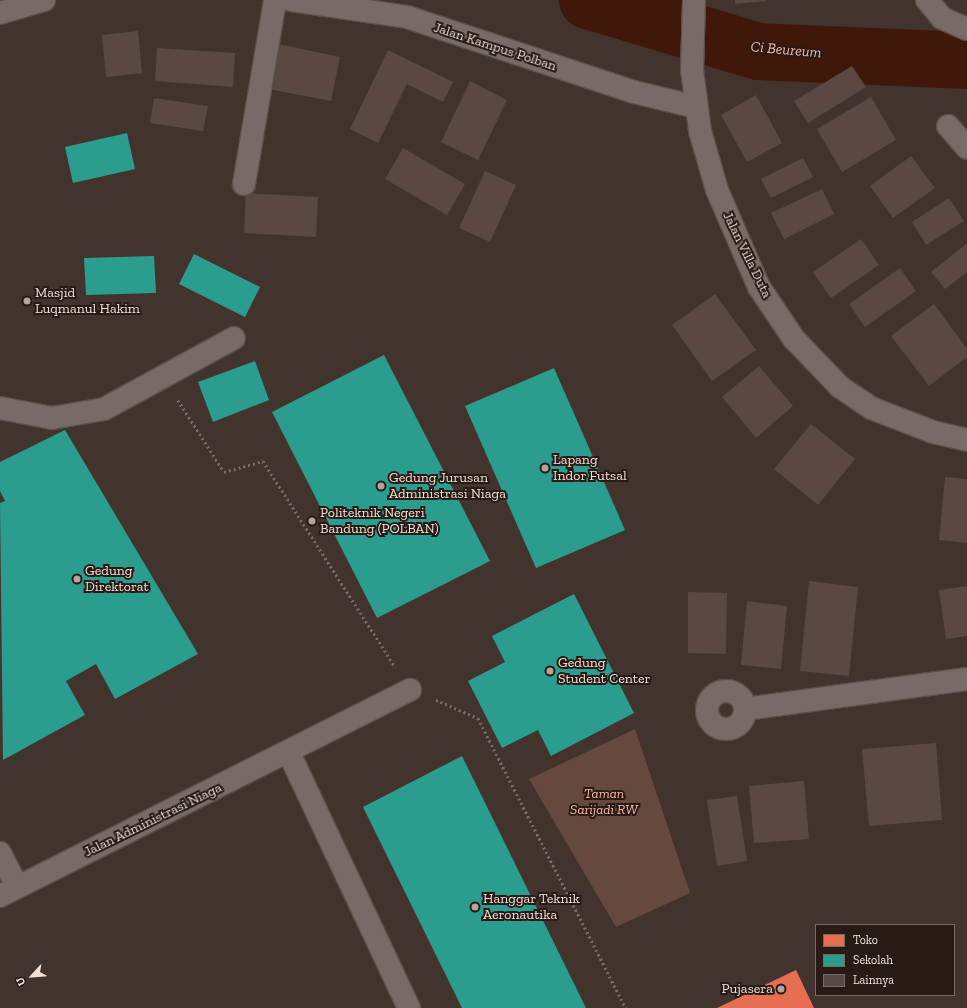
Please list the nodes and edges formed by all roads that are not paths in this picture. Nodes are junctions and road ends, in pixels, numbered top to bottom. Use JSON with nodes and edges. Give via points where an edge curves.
{"nodes":[{"id":1,"x":44,"y":0,"type":"edge"},
{"id":2,"x":275,"y":0,"type":"edge"},
{"id":3,"x":291,"y":0,"type":"edge"},
{"id":4,"x":927,"y":0,"type":"edge"},
{"id":5,"x":695,"y":6,"type":"edge"},
{"id":6,"x":0,"y":13,"type":"edge"},
{"id":7,"x":967,"y":29,"type":"edge"},
{"id":8,"x":696,"y":108,"type":"junction"},
{"id":9,"x":948,"y":126,"type":"dead end"},
{"id":10,"x":967,"y":148,"type":"edge"},
{"id":11,"x":244,"y":184,"type":"dead end"},
{"id":12,"x":234,"y":338,"type":"dead end"},
{"id":13,"x":0,"y":408,"type":"edge"},
{"id":14,"x":967,"y":440,"type":"edge"},
{"id":15,"x":967,"y":679,"type":"edge"},
{"id":16,"x":410,"y":690,"type":"dead end"},
{"id":17,"x":745,"y":710,"type":"dead end"},
{"id":18,"x":289,"y":753,"type":"junction"},
{"id":19,"x":0,"y":854,"type":"edge"},
{"id":20,"x":9,"y":892,"type":"edge"},
{"id":21,"x":409,"y":1008,"type":"edge"}],
"edges":[{"from":1,"to":6,"type":"street"},
{"from":2,"to":11,"type":"street"},
{"from":3,"to":8,"type":"street","name":"Jalan Kampus Polban","via":[[407,17],[627,90]]},
{"from":4,"to":7,"type":"street","via":[[942,18]]},
{"from":5,"to":8,"type":"street","name":"Jalan Villa Duta","via":[[692,70]]},
{"from":8,"to":14,"type":"street","name":"Jalan Villa Duta","via":[[717,190],[759,287],[794,339],[840,387],[870,408],[933,432]]},
{"from":9,"to":10,"type":"street"},
{"from":12,"to":13,"type":"street","via":[[104,409],[52,418]]},
{"from":15,"to":17,"type":"street"},
{"from":16,"to":18,"type":"street","name":"Jalan Administrasi Niaga"},
{"from":18,"to":20,"type":"street","name":"Jalan Administrasi Niaga"},
{"from":18,"to":21,"type":"street"},
{"from":19,"to":20,"type":"street"}]}
